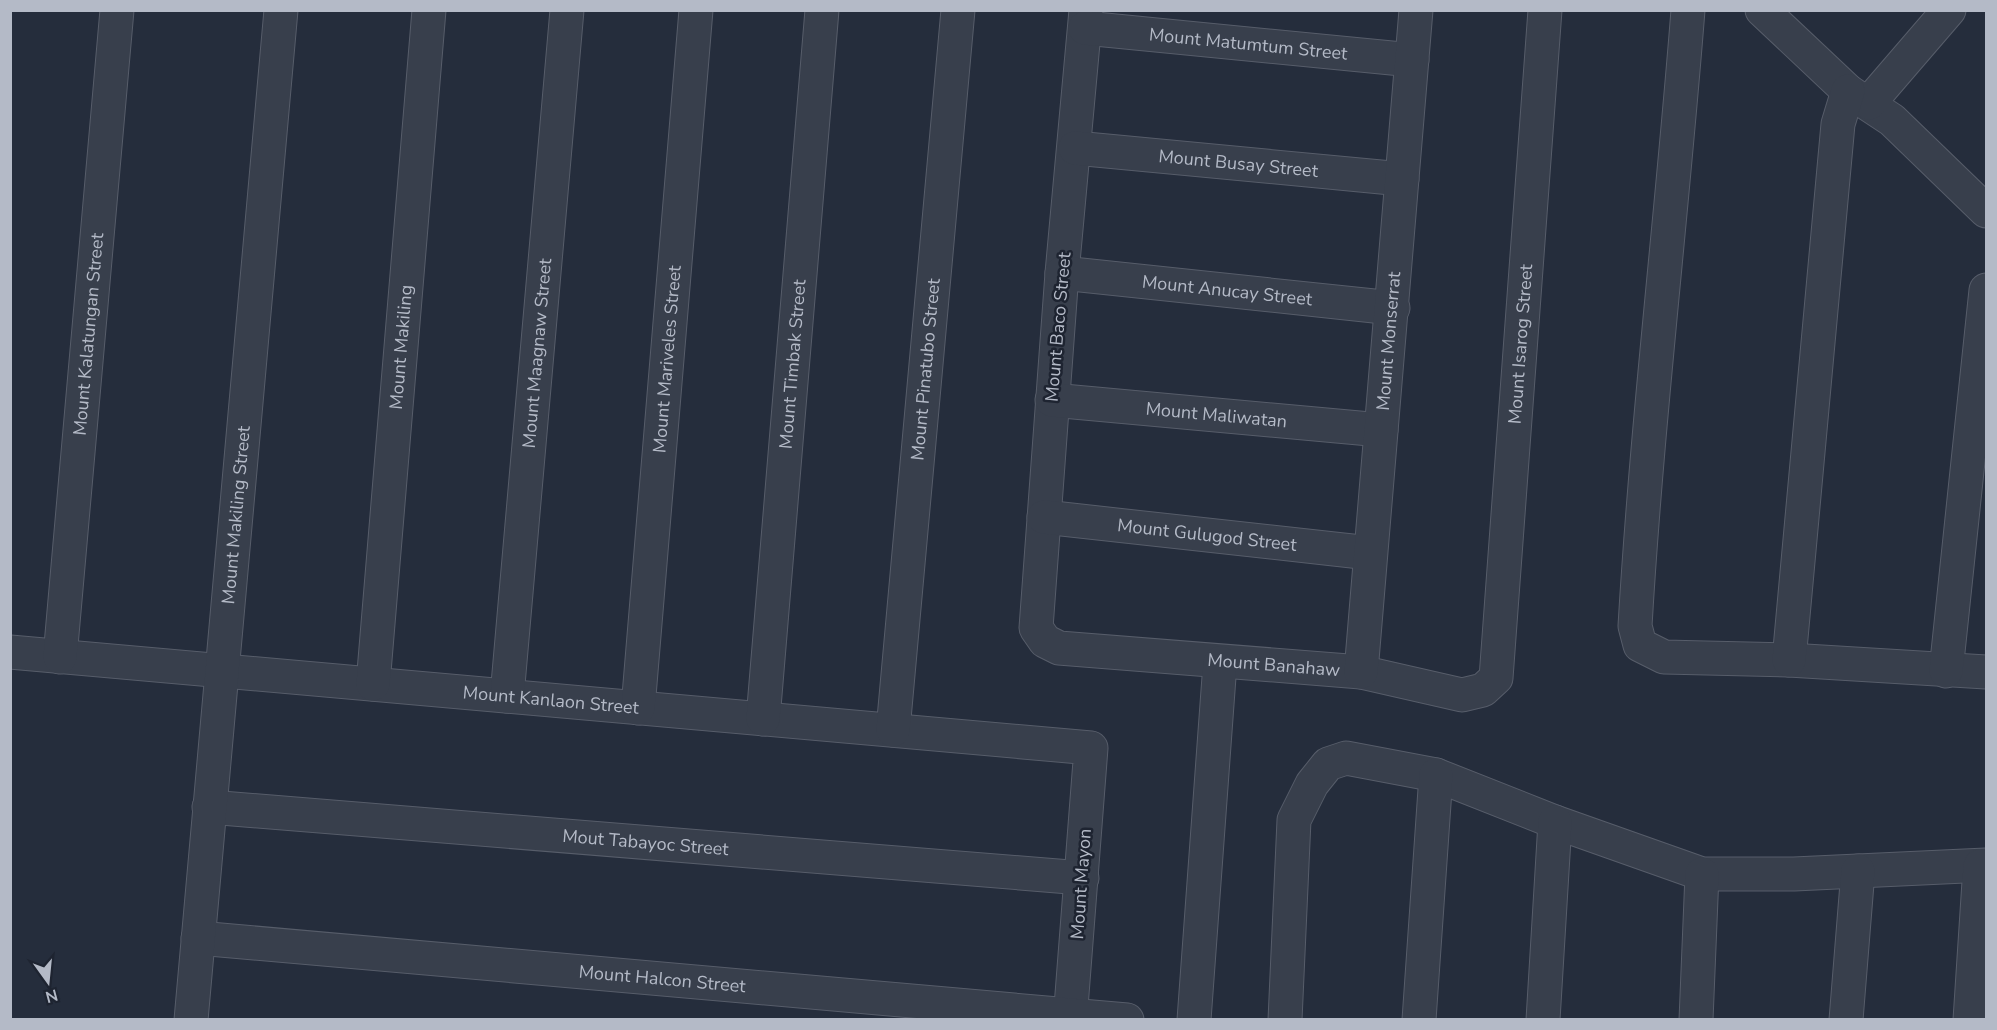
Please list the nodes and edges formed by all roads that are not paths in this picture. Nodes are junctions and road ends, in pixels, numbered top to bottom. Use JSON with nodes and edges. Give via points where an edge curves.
{"nodes":[{"id":1,"x":117,"y":10,"type":"edge"},
{"id":2,"x":281,"y":10,"type":"edge"},
{"id":3,"x":429,"y":10,"type":"edge"},
{"id":4,"x":567,"y":10,"type":"edge"},
{"id":5,"x":696,"y":10,"type":"edge"},
{"id":6,"x":822,"y":10,"type":"edge"},
{"id":7,"x":958,"y":10,"type":"edge"},
{"id":8,"x":1416,"y":10,"type":"edge"},
{"id":9,"x":1545,"y":10,"type":"edge"},
{"id":10,"x":1688,"y":10,"type":"edge"},
{"id":11,"x":1762,"y":10,"type":"edge"},
{"id":12,"x":1949,"y":10,"type":"edge"},
{"id":13,"x":1086,"y":19,"type":"edge"},
{"id":14,"x":1412,"y":60,"type":"junction"},
{"id":15,"x":1858,"y":97,"type":"junction"},
{"id":16,"x":1075,"y":148,"type":"junction"},
{"id":17,"x":1402,"y":179,"type":"junction"},
{"id":18,"x":1986,"y":211,"type":"edge"},
{"id":19,"x":1062,"y":273,"type":"junction"},
{"id":20,"x":1986,"y":290,"type":"edge"},
{"id":21,"x":1393,"y":308,"type":"junction"},
{"id":22,"x":1052,"y":400,"type":"junction"},
{"id":23,"x":1381,"y":430,"type":"junction"},
{"id":24,"x":1044,"y":517,"type":"junction"},
{"id":25,"x":1370,"y":553,"type":"junction"},
{"id":26,"x":1045,"y":641,"type":"joint"},
{"id":27,"x":10,"y":652,"type":"edge"},
{"id":28,"x":60,"y":657,"type":"junction"},
{"id":29,"x":1789,"y":660,"type":"junction"},
{"id":30,"x":1220,"y":663,"type":"junction"},
{"id":31,"x":1946,"y":670,"type":"junction"},
{"id":32,"x":222,"y":671,"type":"junction"},
{"id":33,"x":1361,"y":672,"type":"junction"},
{"id":34,"x":1986,"y":672,"type":"edge"},
{"id":35,"x":1496,"y":678,"type":"joint"},
{"id":36,"x":373,"y":684,"type":"junction"},
{"id":37,"x":507,"y":696,"type":"junction"},
{"id":38,"x":638,"y":708,"type":"junction"},
{"id":39,"x":763,"y":719,"type":"junction"},
{"id":40,"x":893,"y":730,"type":"junction"},
{"id":41,"x":1091,"y":748,"type":"joint"},
{"id":42,"x":1436,"y":775,"type":"junction"},
{"id":43,"x":209,"y":807,"type":"junction"},
{"id":44,"x":1556,"y":822,"type":"junction"},
{"id":45,"x":1983,"y":866,"type":"edge"},
{"id":46,"x":1858,"y":871,"type":"junction"},
{"id":47,"x":1702,"y":874,"type":"junction"},
{"id":48,"x":1082,"y":878,"type":"junction"},
{"id":49,"x":198,"y":938,"type":"junction"},
{"id":50,"x":1070,"y":1017,"type":"edge"},
{"id":51,"x":190,"y":1020,"type":"edge"},
{"id":52,"x":1127,"y":1020,"type":"edge"},
{"id":53,"x":1194,"y":1020,"type":"edge"},
{"id":54,"x":1285,"y":1020,"type":"edge"},
{"id":55,"x":1419,"y":1020,"type":"edge"},
{"id":56,"x":1543,"y":1020,"type":"edge"},
{"id":57,"x":1696,"y":1020,"type":"edge"},
{"id":58,"x":1846,"y":1020,"type":"edge"},
{"id":59,"x":1970,"y":1020,"type":"edge"}],
"edges":[{"from":1,"to":28,"type":"street","name":"Mount Kalatungan Street"},
{"from":2,"to":32,"type":"street","name":"Mount Makiling Street"},
{"from":3,"to":36,"type":"street","name":"Mount Makiling"},
{"from":4,"to":37,"type":"street","name":"Mount Maagnaw Street"},
{"from":5,"to":38,"type":"street","name":"Mount Mariveles Street"},
{"from":6,"to":39,"type":"street","name":"Mount Timbak Street"},
{"from":7,"to":40,"type":"street","name":"Mount Pinatubo Street"},
{"from":8,"to":14,"type":"street","name":"Mount Monserrat"},
{"from":9,"to":35,"type":"street","name":"Mount Isarog Street"},
{"from":10,"to":29,"type":"street","via":[[1642,509],[1635,626],[1640,645],[1664,657]]},
{"from":11,"to":15,"type":"street"},
{"from":12,"to":15,"type":"street"},
{"from":13,"to":14,"type":"street","name":"Mount Matumtum Street"},
{"from":13,"to":16,"type":"street","name":"Mount Baco Street"},
{"from":14,"to":17,"type":"street","name":"Mount Monserrat"},
{"from":15,"to":18,"type":"street","via":[[1892,120]]},
{"from":15,"to":29,"type":"street","via":[[1838,124]]},
{"from":16,"to":17,"type":"street","name":"Mount Busay Street"},
{"from":16,"to":19,"type":"street","name":"Mount Baco Street"},
{"from":17,"to":21,"type":"street","name":"Mount Monserrat"},
{"from":19,"to":21,"type":"street","name":"Mount Anucay Street"},
{"from":19,"to":22,"type":"street","name":"Mount Baco Street"},
{"from":20,"to":31,"type":"street"},
{"from":21,"to":23,"type":"street","name":"Mount Monserrat"},
{"from":22,"to":23,"type":"street","name":"Mount Maliwatan"},
{"from":22,"to":24,"type":"street","name":"Mount Baco Street"},
{"from":23,"to":25,"type":"street","name":"Mount Monserrat"},
{"from":24,"to":25,"type":"street","name":"Mount Gulugod Street"},
{"from":24,"to":26,"type":"street","name":"Mount Baco Street","via":[[1036,627]]},
{"from":25,"to":33,"type":"street","name":"Mount Monserrat"},
{"from":26,"to":30,"type":"street","name":"Mount Banahaw","via":[[1059,648]]},
{"from":27,"to":28,"type":"street","name":"Mount Kanlaon Street"},
{"from":28,"to":32,"type":"street","name":"Mount Kanlaon Street"},
{"from":29,"to":31,"type":"street"},
{"from":30,"to":33,"type":"street","name":"Mount Banahaw"},
{"from":30,"to":53,"type":"street"},
{"from":31,"to":34,"type":"street"},
{"from":32,"to":36,"type":"street","name":"Mount Kanlaon Street"},
{"from":32,"to":43,"type":"street","name":"Mount Makiling Street"},
{"from":33,"to":35,"type":"street","name":"Mount Banahaw","via":[[1462,694],[1483,690]]},
{"from":36,"to":37,"type":"street","name":"Mount Kanlaon Street"},
{"from":37,"to":38,"type":"street","name":"Mount Kanlaon Street"},
{"from":38,"to":39,"type":"street","name":"Mount Kanlaon Street"},
{"from":39,"to":40,"type":"street","name":"Mount Kanlaon Street"},
{"from":40,"to":41,"type":"street","name":"Mount Kanlaon Street"},
{"from":41,"to":48,"type":"street","name":"Mount Mayon"},
{"from":42,"to":44,"type":"street"},
{"from":42,"to":54,"type":"street","via":[[1346,758],[1328,764],[1312,784],[1294,820]]},
{"from":42,"to":55,"type":"street"},
{"from":43,"to":48,"type":"street","name":"Mout Tabayoc Street"},
{"from":43,"to":49,"type":"street","name":"Mount Makiling Street"},
{"from":44,"to":47,"type":"street"},
{"from":44,"to":56,"type":"street"},
{"from":45,"to":46,"type":"street"},
{"from":45,"to":59,"type":"street"},
{"from":46,"to":47,"type":"street"},
{"from":46,"to":58,"type":"street"},
{"from":47,"to":57,"type":"street"},
{"from":48,"to":50,"type":"street","name":"Mount Mayon"},
{"from":49,"to":50,"type":"street","name":"Mount Halcon Street"},
{"from":49,"to":51,"type":"street","name":"Mount Makiling Street"},
{"from":50,"to":52,"type":"street","name":"Mount Halcon Street"}]}
